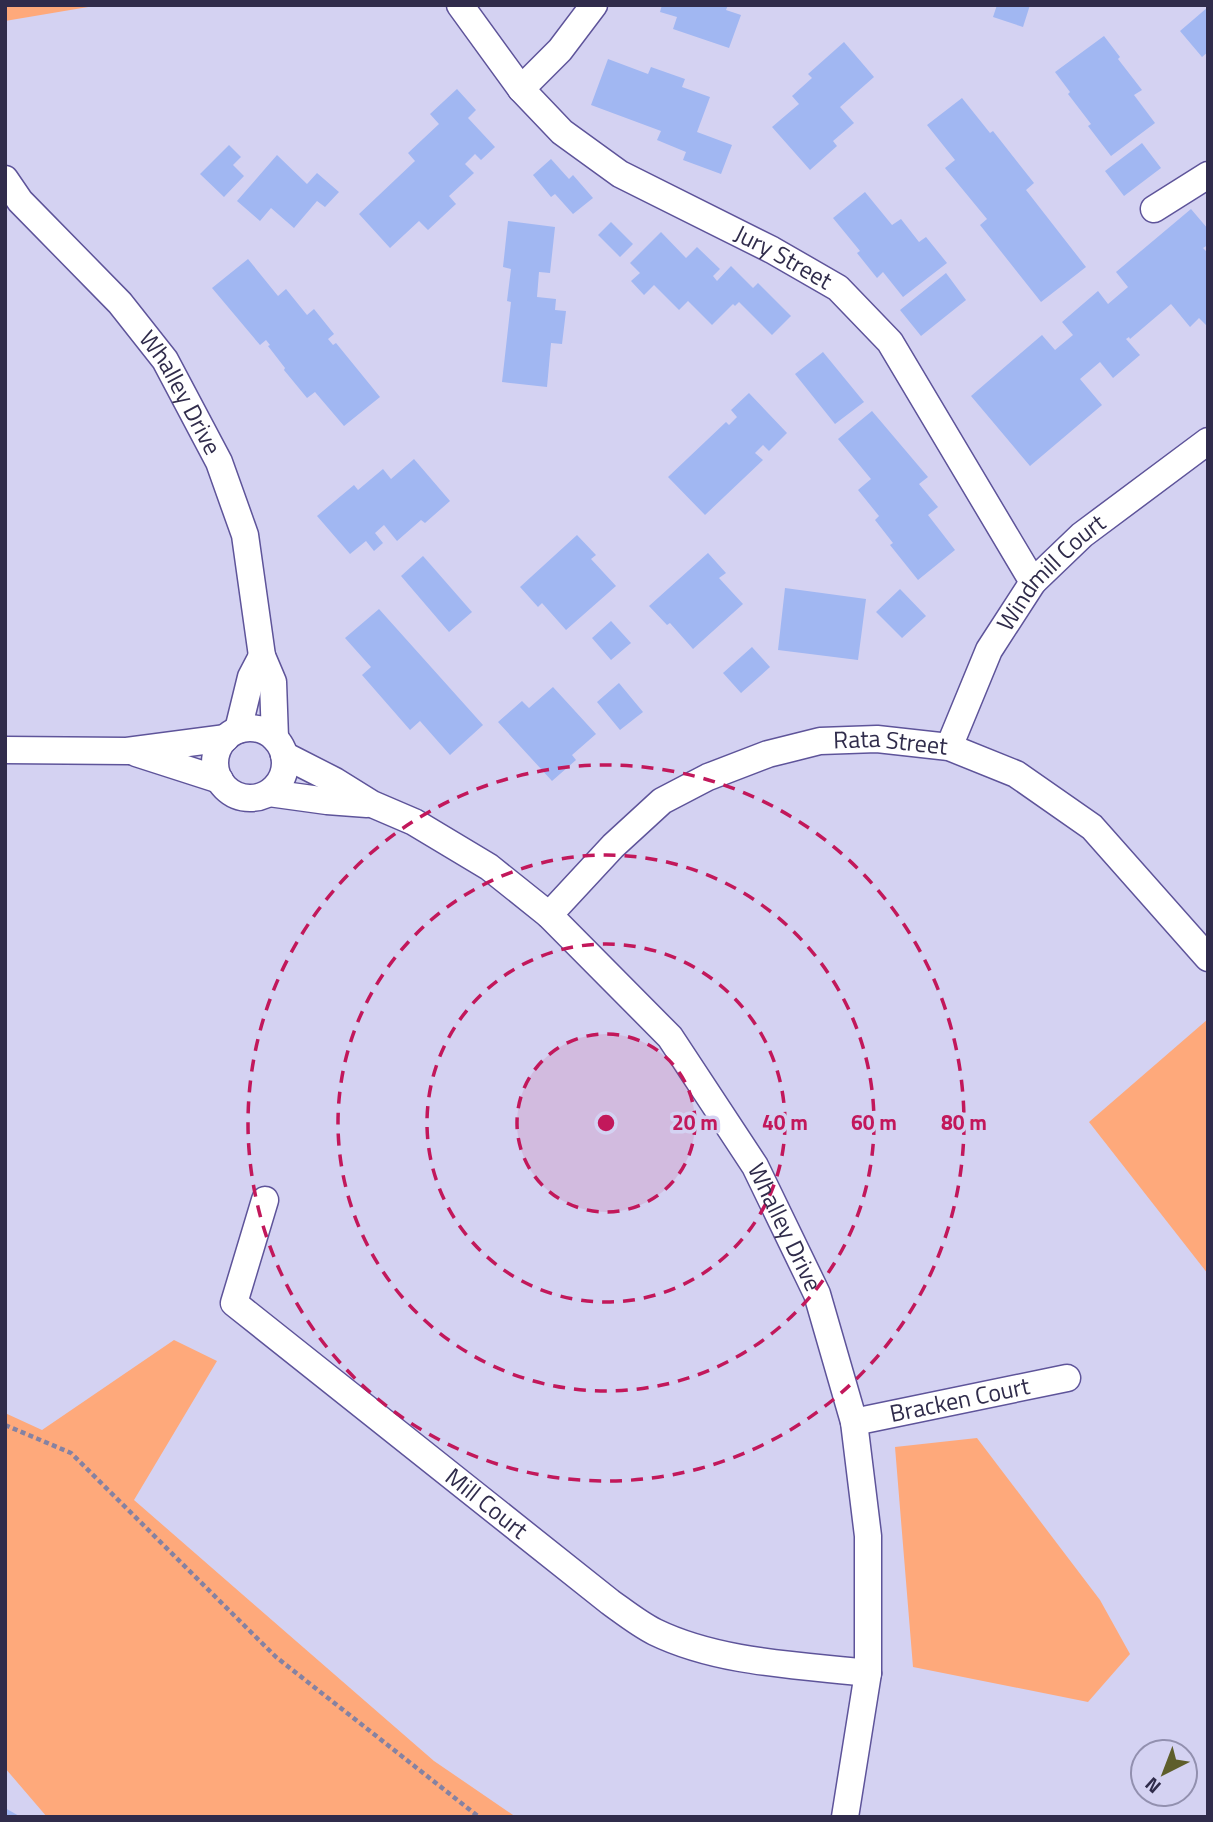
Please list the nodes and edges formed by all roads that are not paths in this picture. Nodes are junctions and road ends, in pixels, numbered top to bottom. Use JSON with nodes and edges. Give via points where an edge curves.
{"nodes":[{"id":1,"x":460,"y":5,"type":"edge"},
{"id":2,"x":594,"y":5,"type":"edge"},
{"id":3,"x":521,"y":89,"type":"junction"},
{"id":4,"x":1208,"y":175,"type":"edge"},
{"id":5,"x":5,"y":179,"type":"edge"},
{"id":6,"x":1154,"y":209,"type":"dead end"},
{"id":7,"x":1208,"y":441,"type":"edge"},
{"id":8,"x":1033,"y":582,"type":"junction"},
{"id":9,"x":262,"y":656,"type":"junction"},
{"id":10,"x":232,"y":734,"type":"junction"},
{"id":11,"x":279,"y":747,"type":"junction"},
{"id":12,"x":949,"y":747,"type":"junction"},
{"id":13,"x":5,"y":750,"type":"edge"},
{"id":14,"x":128,"y":751,"type":"junction"},
{"id":15,"x":220,"y":780,"type":"junction"},
{"id":16,"x":269,"y":793,"type":"junction"},
{"id":17,"x":372,"y":804,"type":"junction"},
{"id":18,"x":549,"y":915,"type":"junction"},
{"id":19,"x":1208,"y":958,"type":"edge"},
{"id":20,"x":265,"y":1200,"type":"dead end"},
{"id":21,"x":1067,"y":1378,"type":"dead end"},
{"id":22,"x":855,"y":1423,"type":"junction"},
{"id":23,"x":868,"y":1673,"type":"junction"},
{"id":24,"x":845,"y":1817,"type":"edge"}],
"edges":[{"from":1,"to":3,"type":"street","name":"Jury Street"},
{"from":2,"to":3,"type":"street","via":[[560,50]]},
{"from":3,"to":8,"type":"street","name":"Jury Street","via":[[562,132],[620,174],[838,288],[890,342]]},
{"from":4,"to":6,"type":"street"},
{"from":5,"to":9,"type":"street","name":"Whalley Drive","via":[[20,201],[120,303],[165,360],[219,463],[244,535]]},
{"from":7,"to":8,"type":"street","name":"Windmill Court","via":[[1083,535]]},
{"from":8,"to":12,"type":"street","name":"Windmill Court","via":[[989,650]]},
{"from":9,"to":10,"type":"street"},
{"from":9,"to":11,"type":"street","name":"Whalley Drive","via":[[273,682]]},
{"from":10,"to":11,"type":"street","via":[[258,729],[267,732]]},
{"from":10,"to":14,"type":"street"},
{"from":10,"to":15,"type":"street","via":[[216,754]]},
{"from":11,"to":16,"type":"street","via":[[283,776]]},
{"from":11,"to":17,"type":"street","name":"Whalley Drive"},
{"from":12,"to":18,"type":"street","name":"Rata Street","via":[[877,739],[820,741],[768,754],[708,777],[662,801]]},
{"from":12,"to":19,"type":"street","name":"Rata Street","via":[[1016,774],[1092,827]]},
{"from":13,"to":14,"type":"street"},
{"from":14,"to":15,"type":"street"},
{"from":15,"to":16,"type":"street","via":[[236,795],[247,798]]},
{"from":16,"to":17,"type":"street","name":"Whalley Drive"},
{"from":17,"to":18,"type":"street","name":"Whalley Drive","via":[[414,822],[489,867]]},
{"from":18,"to":22,"type":"street","name":"Whalley Drive","via":[[670,1037],[755,1166],[817,1294]]},
{"from":20,"to":23,"type":"street","name":"Mill Court","via":[[234,1303],[610,1602],[654,1632],[694,1647],[728,1656]]},
{"from":21,"to":22,"type":"street","name":"Bracken Court"},
{"from":22,"to":23,"type":"street","name":"Whalley Drive","via":[[868,1536]]},
{"from":23,"to":24,"type":"street","name":"Whalley Drive"}]}
